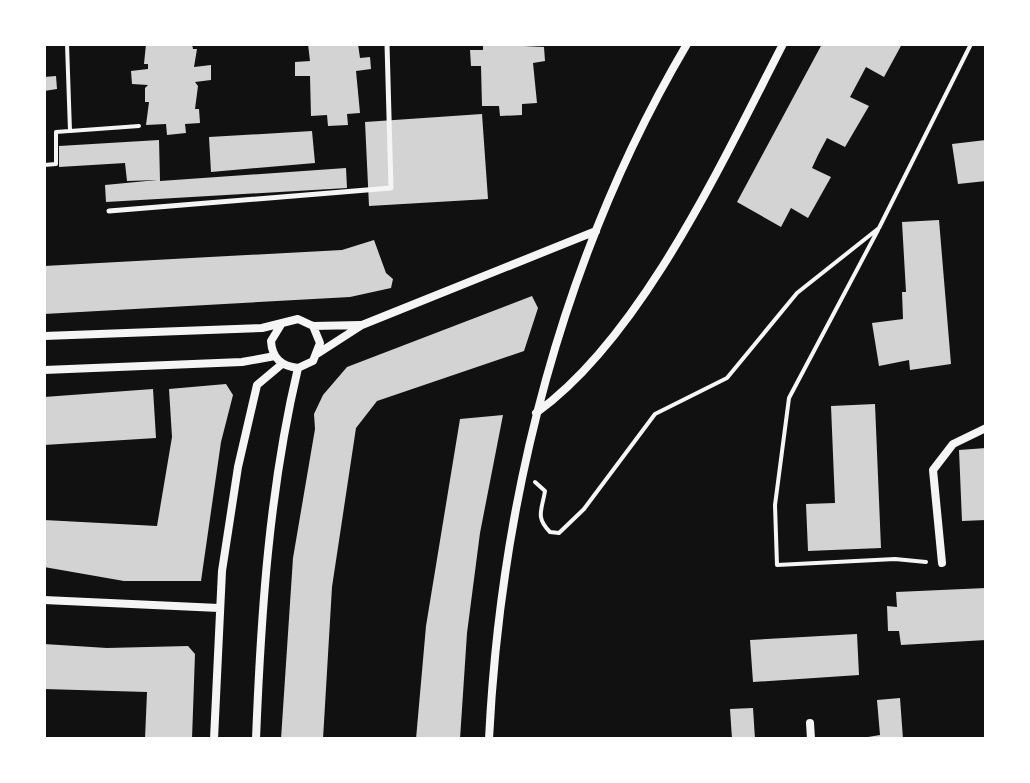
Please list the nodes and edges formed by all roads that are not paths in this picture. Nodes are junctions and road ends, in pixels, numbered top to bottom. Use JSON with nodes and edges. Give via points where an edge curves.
{"nodes":[{"id":1,"x":387,"y":44,"type":"edge"},
{"id":2,"x":687,"y":44,"type":"edge"},
{"id":3,"x":783,"y":44,"type":"edge"},
{"id":4,"x":109,"y":211,"type":"dead end"},
{"id":5,"x":596,"y":231,"type":"junction"},
{"id":6,"x":282,"y":323,"type":"junction"},
{"id":7,"x":362,"y":325,"type":"junction"},
{"id":8,"x":313,"y":326,"type":"junction"},
{"id":9,"x":44,"y":336,"type":"edge"},
{"id":10,"x":317,"y":354,"type":"junction"},
{"id":11,"x":278,"y":360,"type":"junction"},
{"id":12,"x":298,"y":368,"type":"junction"},
{"id":13,"x":44,"y":370,"type":"edge"},
{"id":14,"x":536,"y":414,"type":"junction"},
{"id":15,"x":986,"y":428,"type":"edge"},
{"id":16,"x":942,"y":563,"type":"road end"},
{"id":17,"x":44,"y":600,"type":"edge"},
{"id":18,"x":219,"y":608,"type":"junction"},
{"id":19,"x":810,"y":723,"type":"dead end"},
{"id":20,"x":214,"y":739,"type":"edge"},
{"id":21,"x":256,"y":739,"type":"edge"},
{"id":22,"x":489,"y":739,"type":"edge"},
{"id":23,"x":811,"y":739,"type":"edge"}],
"edges":[{"from":1,"to":4,"type":"lane","via":[[391,188]]},
{"from":2,"to":5,"type":"street","via":[[642,127]]},
{"from":3,"to":14,"type":"street","via":[[708,188],[622,326],[592,366]]},
{"from":5,"to":7,"type":"street"},
{"from":5,"to":14,"type":"street","via":[[559,331]]},
{"from":6,"to":8,"type":"street","via":[[298,319]]},
{"from":6,"to":9,"type":"street"},
{"from":6,"to":11,"type":"street","via":[[271,341]]},
{"from":7,"to":8,"type":"street"},
{"from":7,"to":10,"type":"street"},
{"from":8,"to":10,"type":"street","via":[[320,343]]},
{"from":10,"to":12,"type":"street"},
{"from":11,"to":12,"type":"street"},
{"from":11,"to":13,"type":"street"},
{"from":11,"to":18,"type":"street","via":[[257,385],[231,507]]},
{"from":12,"to":21,"type":"street","via":[[280,446],[263,596]]},
{"from":14,"to":22,"type":"street","via":[[492,677]]},
{"from":15,"to":16,"type":"street","via":[[953,444],[933,470]]},
{"from":17,"to":18,"type":"street"},
{"from":18,"to":20,"type":"street"},
{"from":19,"to":23,"type":"street"}]}
